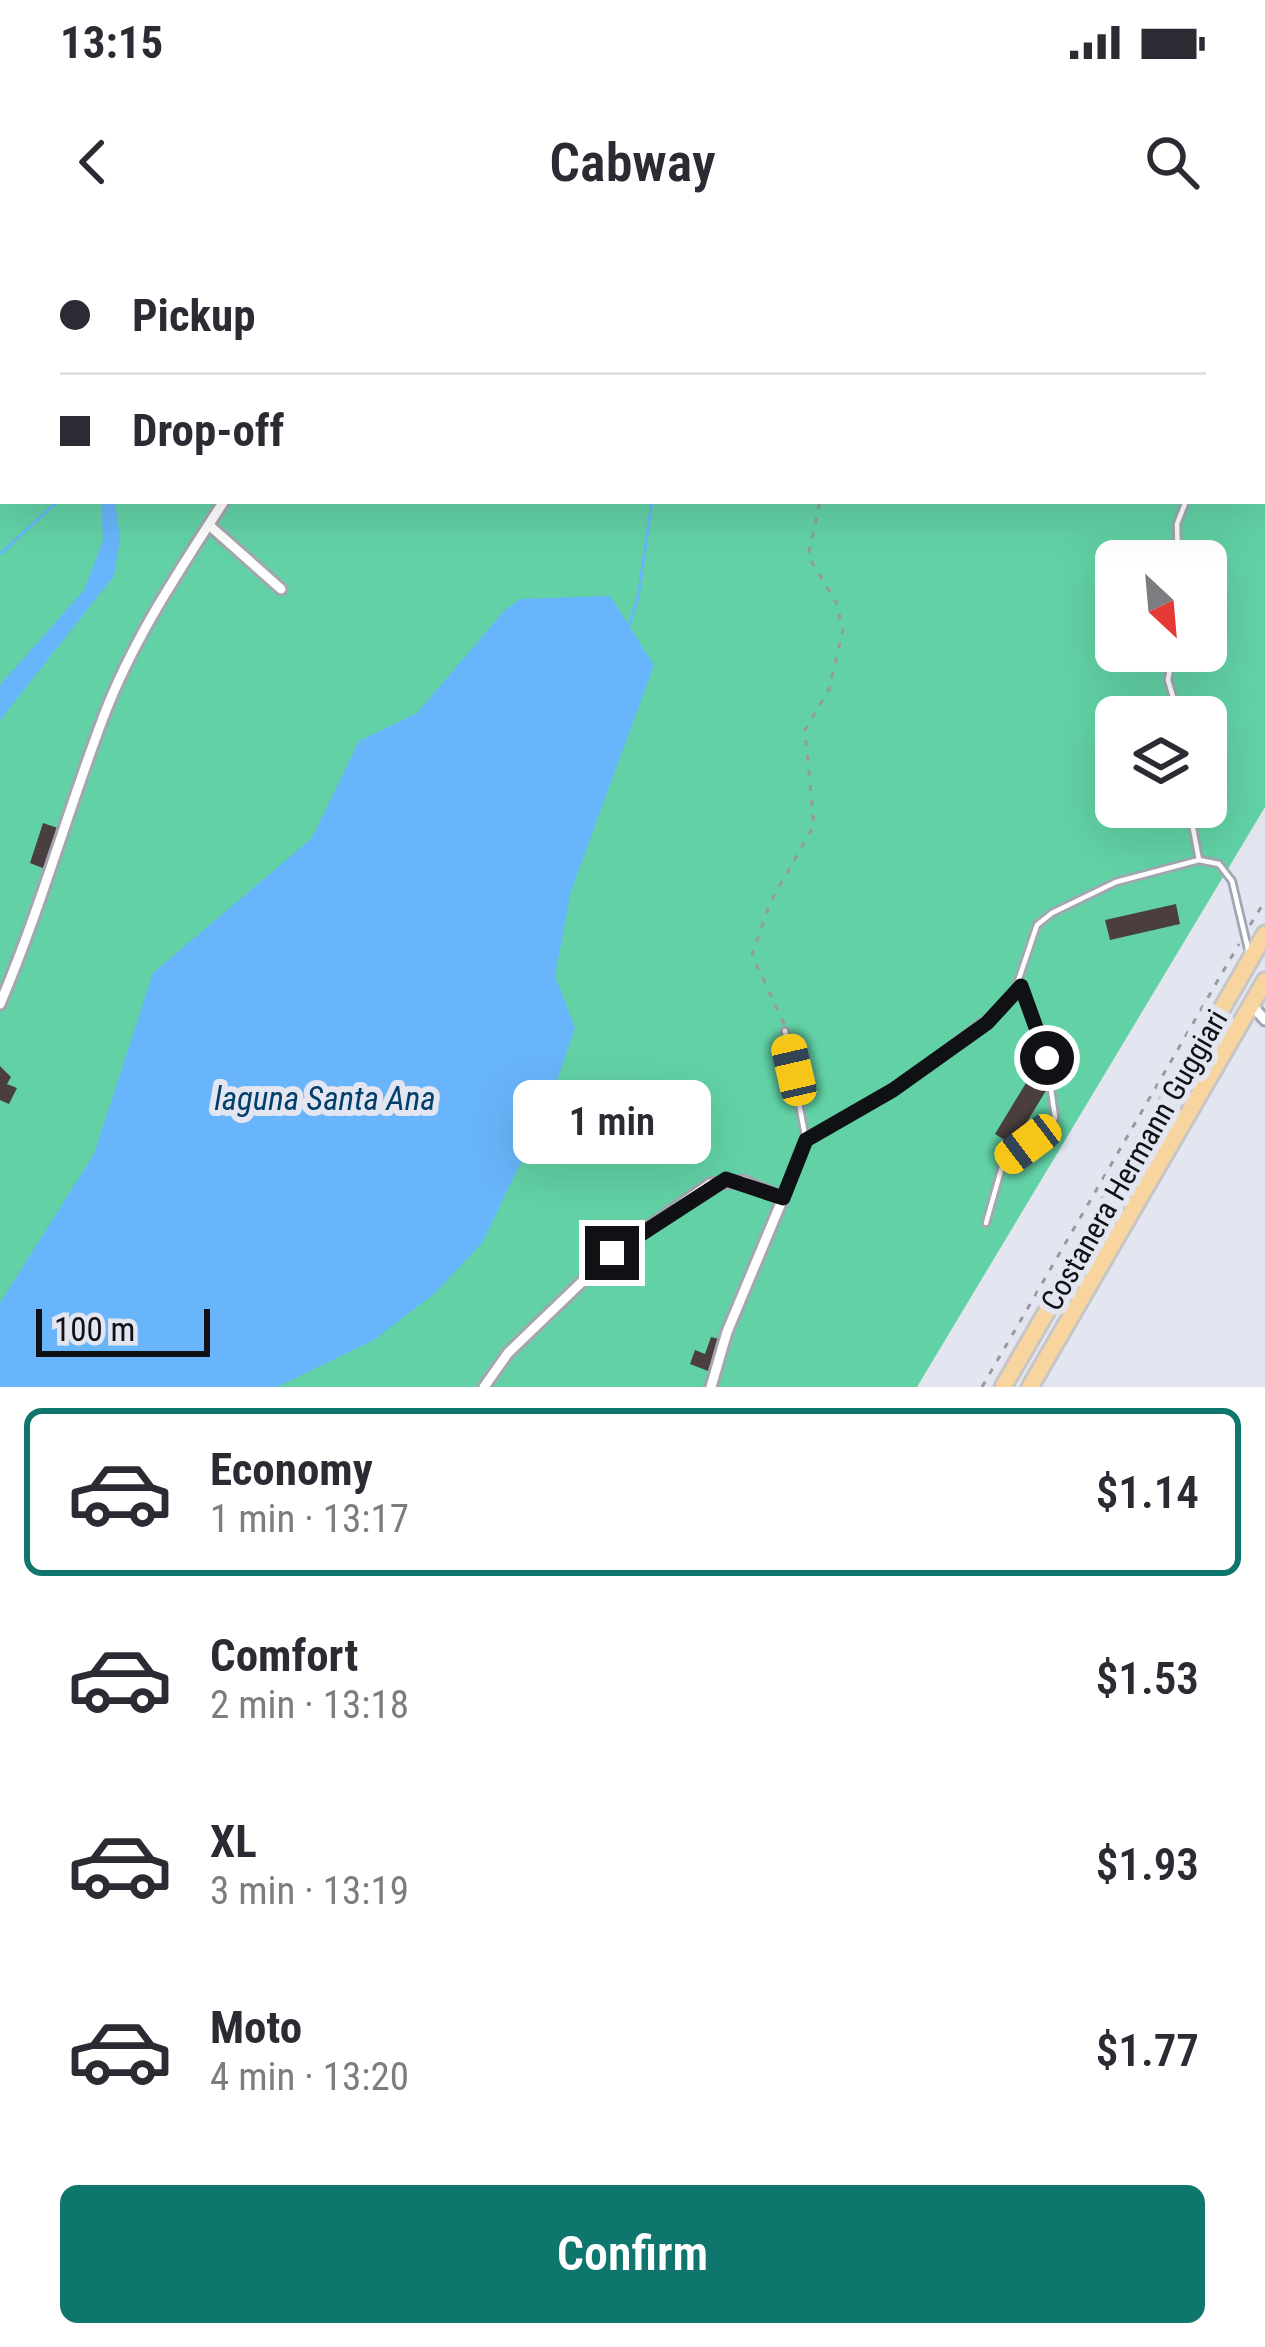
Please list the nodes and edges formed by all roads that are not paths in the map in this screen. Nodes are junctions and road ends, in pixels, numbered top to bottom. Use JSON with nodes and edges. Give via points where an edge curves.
{"nodes":[{"id":1,"x":222,"y":504,"type":"edge"},
{"id":2,"x":1185,"y":504,"type":"edge"},
{"id":3,"x":208,"y":525,"type":"junction"},
{"id":4,"x":1177,"y":540,"type":"edge"},
{"id":5,"x":281,"y":589,"type":"dead end"},
{"id":6,"x":1193,"y":828,"type":"edge"},
{"id":7,"x":1199,"y":860,"type":"junction"},
{"id":8,"x":1265,"y":934,"type":"edge"},
{"id":9,"x":1250,"y":959,"type":"junction"},
{"id":10,"x":1265,"y":981,"type":"edge"},
{"id":11,"x":1021,"y":986,"type":"junction"},
{"id":12,"x":0,"y":1004,"type":"edge"},
{"id":13,"x":1251,"y":1004,"type":"junction"},
{"id":14,"x":1265,"y":1020,"type":"edge"},
{"id":15,"x":785,"y":1031,"type":"road end"},
{"id":16,"x":806,"y":1140,"type":"junction"},
{"id":17,"x":783,"y":1198,"type":"junction"},
{"id":18,"x":986,"y":1222,"type":"dead end"},
{"id":19,"x":484,"y":1387,"type":"edge"},
{"id":20,"x":711,"y":1387,"type":"edge"},
{"id":21,"x":1003,"y":1387,"type":"edge"},
{"id":22,"x":1030,"y":1387,"type":"edge"}],
"edges":[{"from":1,"to":3,"type":"street"},
{"from":2,"to":4,"type":"lane"},
{"from":3,"to":5,"type":"street"},
{"from":3,"to":12,"type":"street","via":[[150,616],[104,716],[38,918]]},
{"from":6,"to":7,"type":"lane"},
{"from":7,"to":9,"type":"lane","via":[[1219,864],[1232,881]]},
{"from":7,"to":11,"type":"lane","via":[[1116,882],[1052,913],[1030,939]]},
{"from":8,"to":9,"type":"highway","name":"Costanera Hermann Guggiari"},
{"from":9,"to":21,"type":"highway","name":"Costanera Hermann Guggiari"},
{"from":10,"to":13,"type":"highway","name":"Costanera Hermann Guggiari"},
{"from":11,"to":16,"type":"lane","via":[[987,1023]]},
{"from":11,"to":18,"type":"lane","via":[[1045,1048],[1055,1117],[1003,1163]]},
{"from":13,"to":14,"type":"street"},
{"from":13,"to":22,"type":"highway","name":"Costanera Hermann Guggiari"},
{"from":15,"to":16,"type":"lane"},
{"from":16,"to":17,"type":"lane"},
{"from":17,"to":19,"type":"street","via":[[743,1181],[710,1184],[612,1253],[508,1353]]},
{"from":17,"to":20,"type":"street"}]}
